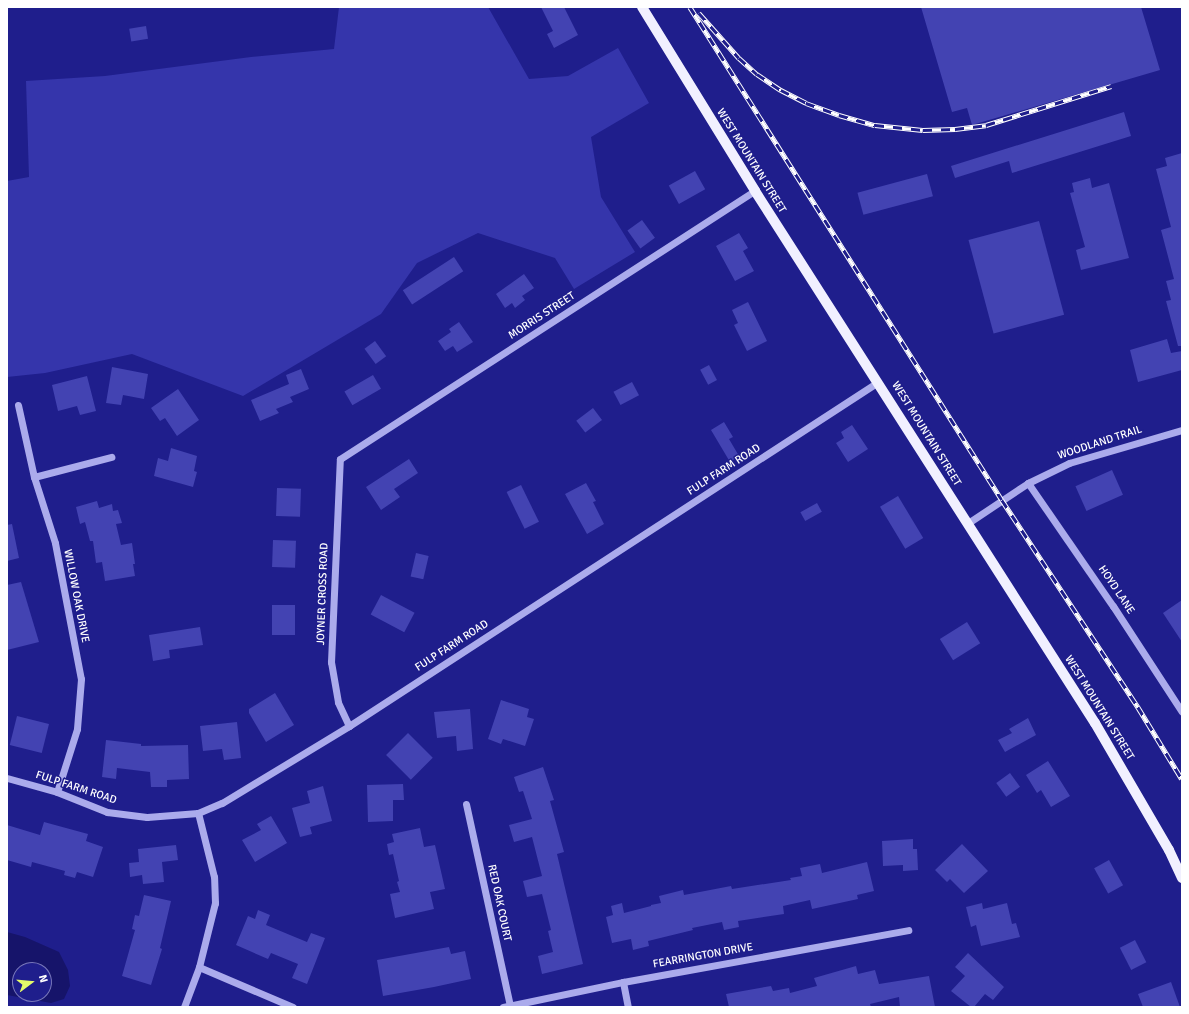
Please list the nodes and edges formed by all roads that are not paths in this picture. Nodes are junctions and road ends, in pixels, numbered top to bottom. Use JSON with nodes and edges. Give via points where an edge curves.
{"nodes":[{"id":1,"x":642,"y":7,"type":"edge"},
{"id":2,"x":755,"y":191,"type":"junction"},
{"id":3,"x":878,"y":382,"type":"junction"},
{"id":4,"x":18,"y":405,"type":"dead end"},
{"id":5,"x":1182,"y":430,"type":"edge"},
{"id":6,"x":111,"y":457,"type":"dead end"},
{"id":7,"x":340,"y":459,"type":"joint"},
{"id":8,"x":34,"y":477,"type":"junction"},
{"id":9,"x":1028,"y":483,"type":"junction"},
{"id":10,"x":968,"y":523,"type":"junction"},
{"id":11,"x":1182,"y":712,"type":"edge"},
{"id":12,"x":349,"y":726,"type":"junction"},
{"id":13,"x":7,"y":778,"type":"edge"},
{"id":14,"x":57,"y":792,"type":"junction"},
{"id":15,"x":466,"y":804,"type":"dead end"},
{"id":16,"x":198,"y":813,"type":"junction"},
{"id":17,"x":1182,"y":878,"type":"edge"},
{"id":18,"x":908,"y":930,"type":"dead end"},
{"id":19,"x":199,"y":967,"type":"junction"},
{"id":20,"x":623,"y":982,"type":"junction"},
{"id":21,"x":507,"y":1006,"type":"edge"},
{"id":22,"x":184,"y":1007,"type":"edge"},
{"id":23,"x":293,"y":1007,"type":"edge"},
{"id":24,"x":628,"y":1007,"type":"edge"}],
"edges":[{"from":1,"to":2,"type":"main road","name":"WEST MOUNTAIN STREET"},
{"from":2,"to":3,"type":"main road","name":"WEST MOUNTAIN STREET"},
{"from":2,"to":7,"type":"street","name":"MORRIS STREET"},
{"from":3,"to":10,"type":"main road","name":"WEST MOUNTAIN STREET"},
{"from":3,"to":12,"type":"street","name":"FULP FARM ROAD"},
{"from":4,"to":8,"type":"street","name":"WILLOW OAK DRIVE"},
{"from":5,"to":9,"type":"street","name":"WOODLAND TRAIL","via":[[1069,463]]},
{"from":6,"to":8,"type":"street"},
{"from":7,"to":12,"type":"street","name":"JOYNER CROSS ROAD","via":[[331,662],[338,702]]},
{"from":8,"to":14,"type":"street","name":"WILLOW OAK DRIVE","via":[[55,543],[81,679],[77,729]]},
{"from":9,"to":10,"type":"street","name":"WOODLAND TRAIL"},
{"from":9,"to":11,"type":"street","name":"HOYD LANE"},
{"from":10,"to":17,"type":"main road","name":"WEST MOUNTAIN STREET","via":[[1095,723],[1169,850]]},
{"from":12,"to":16,"type":"street","name":"FULP FARM ROAD","via":[[222,804]]},
{"from":13,"to":14,"type":"street","name":"FULP FARM ROAD"},
{"from":14,"to":16,"type":"street","name":"FULP FARM ROAD","via":[[107,812],[147,817]]},
{"from":15,"to":21,"type":"street","name":"RED OAK COURT"},
{"from":16,"to":19,"type":"street","via":[[214,877],[216,903]]},
{"from":18,"to":20,"type":"street","name":"FEARRINGTON DRIVE"},
{"from":19,"to":22,"type":"street"},
{"from":19,"to":23,"type":"street"},
{"from":20,"to":21,"type":"street","name":"FEARRINGTON DRIVE"},
{"from":20,"to":24,"type":"street"}]}
